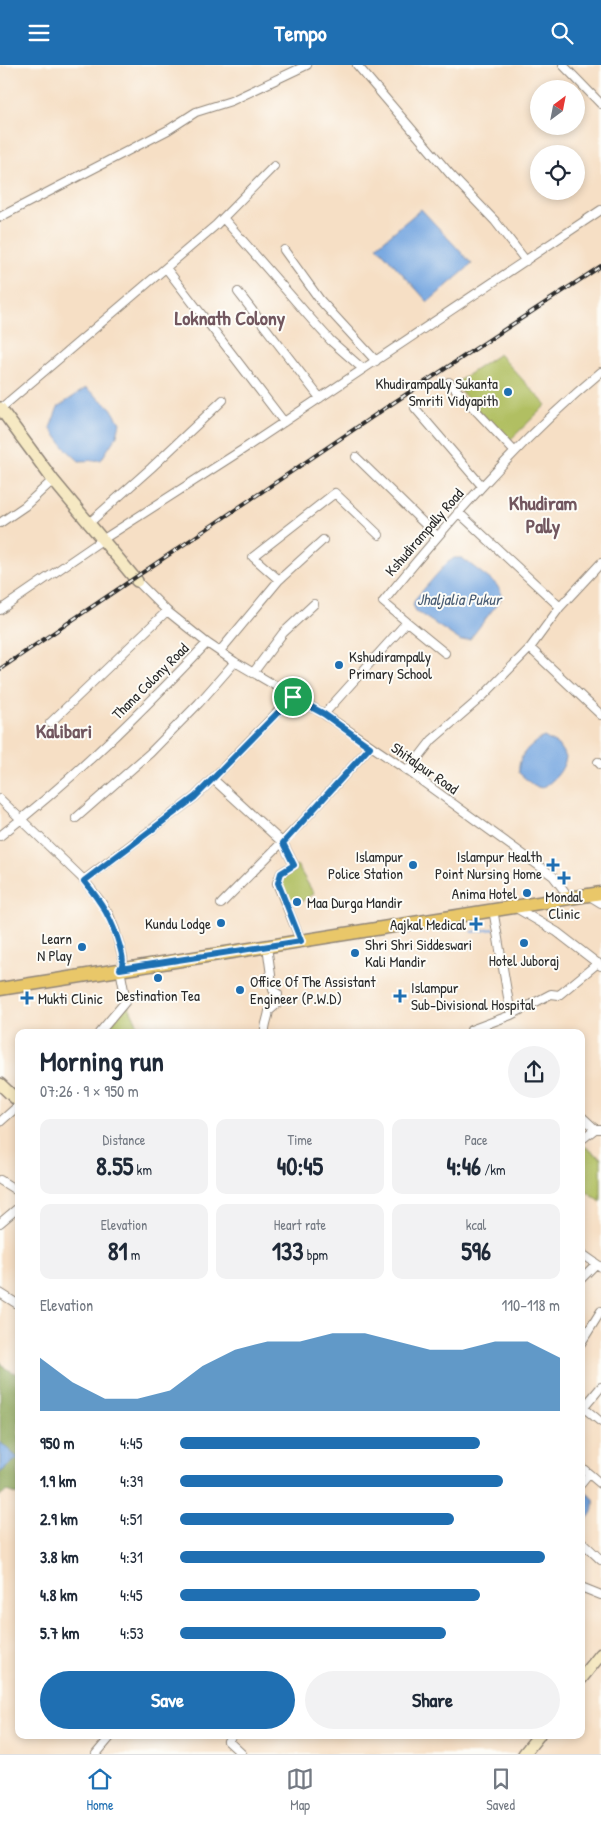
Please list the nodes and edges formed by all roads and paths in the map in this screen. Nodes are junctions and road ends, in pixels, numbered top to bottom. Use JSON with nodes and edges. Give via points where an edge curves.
{"nodes":[{"id":1,"x":307,"y":65,"type":"edge"},
{"id":2,"x":357,"y":65,"type":"edge"},
{"id":3,"x":563,"y":65,"type":"edge"},
{"id":4,"x":601,"y":103,"type":"edge"},
{"id":5,"x":274,"y":166,"type":"dead end"},
{"id":6,"x":601,"y":210,"type":"edge"},
{"id":7,"x":0,"y":217,"type":"edge"},
{"id":8,"x":223,"y":218,"type":"junction"},
{"id":9,"x":284,"y":250,"type":"dead end"},
{"id":10,"x":526,"y":261,"type":"junction"},
{"id":11,"x":166,"y":268,"type":"junction"},
{"id":12,"x":238,"y":292,"type":"dead end"},
{"id":13,"x":376,"y":361,"type":"junction"},
{"id":14,"x":363,"y":369,"type":"junction"},
{"id":15,"x":601,"y":372,"type":"edge"},
{"id":16,"x":449,"y":382,"type":"dead end"},
{"id":17,"x":320,"y":398,"type":"junction"},
{"id":18,"x":223,"y":400,"type":"dead end"},
{"id":19,"x":0,"y":408,"type":"edge"},
{"id":20,"x":415,"y":408,"type":"dead end"},
{"id":21,"x":284,"y":422,"type":"junction"},
{"id":22,"x":514,"y":451,"type":"junction"},
{"id":23,"x":356,"y":457,"type":"dead end"},
{"id":24,"x":53,"y":480,"type":"junction"},
{"id":25,"x":482,"y":486,"type":"junction"},
{"id":26,"x":458,"y":512,"type":"junction"},
{"id":27,"x":0,"y":523,"type":"edge"},
{"id":28,"x":88,"y":523,"type":"junction"},
{"id":29,"x":379,"y":535,"type":"dead end"},
{"id":30,"x":437,"y":536,"type":"junction"},
{"id":31,"x":102,"y":540,"type":"junction"},
{"id":32,"x":323,"y":540,"type":"dead end"},
{"id":33,"x":601,"y":563,"type":"edge"},
{"id":34,"x":279,"y":580,"type":"junction"},
{"id":35,"x":137,"y":581,"type":"joint"},
{"id":36,"x":314,"y":604,"type":"dead end"},
{"id":37,"x":560,"y":607,"type":"junction"},
{"id":38,"x":0,"y":610,"type":"edge"},
{"id":39,"x":167,"y":611,"type":"junction"},
{"id":40,"x":407,"y":621,"type":"junction"},
{"id":41,"x":207,"y":643,"type":"junction"},
{"id":42,"x":530,"y":648,"type":"junction"},
{"id":43,"x":220,"y":651,"type":"junction"},
{"id":44,"x":444,"y":653,"type":"dead end"},
{"id":45,"x":235,"y":663,"type":"junction"},
{"id":46,"x":253,"y":673,"type":"junction"},
{"id":47,"x":293,"y":697,"type":"junction"},
{"id":48,"x":324,"y":714,"type":"junction"},
{"id":49,"x":601,"y":715,"type":"edge"},
{"id":50,"x":50,"y":723,"type":"dead end"},
{"id":51,"x":370,"y":747,"type":"junction"},
{"id":52,"x":408,"y":771,"type":"junction"},
{"id":53,"x":213,"y":779,"type":"junction"},
{"id":54,"x":0,"y":799,"type":"edge"},
{"id":55,"x":76,"y":818,"type":"dead end"},
{"id":56,"x":21,"y":820,"type":"junction"},
{"id":57,"x":0,"y":836,"type":"edge"},
{"id":58,"x":283,"y":843,"type":"junction"},
{"id":59,"x":84,"y":881,"type":"junction"},
{"id":60,"x":601,"y":893,"type":"edge"},
{"id":61,"x":588,"y":895,"type":"junction"},
{"id":62,"x":568,"y":898,"type":"junction"},
{"id":63,"x":601,"y":903,"type":"edge"},
{"id":64,"x":220,"y":904,"type":"dead end"},
{"id":65,"x":514,"y":906,"type":"junction"},
{"id":66,"x":493,"y":909,"type":"junction"},
{"id":67,"x":301,"y":941,"type":"junction"},
{"id":68,"x":266,"y":947,"type":"junction"},
{"id":69,"x":600,"y":965,"type":"edge"},
{"id":70,"x":120,"y":969,"type":"junction"},
{"id":71,"x":0,"y":989,"type":"edge"},
{"id":72,"x":511,"y":1015,"type":"junction"},
{"id":73,"x":102,"y":1029,"type":"edge"},
{"id":74,"x":264,"y":1029,"type":"edge"},
{"id":75,"x":474,"y":1029,"type":"edge"},
{"id":76,"x":0,"y":1084,"type":"edge"},
{"id":77,"x":15,"y":1099,"type":"edge"},
{"id":78,"x":15,"y":1107,"type":"edge"},
{"id":79,"x":585,"y":1118,"type":"edge"},
{"id":80,"x":0,"y":1122,"type":"edge"},
{"id":81,"x":598,"y":1129,"type":"edge"},
{"id":82,"x":585,"y":1137,"type":"edge"},
{"id":83,"x":0,"y":1180,"type":"edge"},
{"id":84,"x":15,"y":1189,"type":"edge"},
{"id":85,"x":15,"y":1210,"type":"edge"},
{"id":86,"x":0,"y":1223,"type":"edge"},
{"id":87,"x":585,"y":1256,"type":"edge"},
{"id":88,"x":599,"y":1266,"type":"edge"},
{"id":89,"x":585,"y":1276,"type":"edge"},
{"id":90,"x":0,"y":1293,"type":"edge"},
{"id":91,"x":15,"y":1304,"type":"edge"},
{"id":92,"x":601,"y":1311,"type":"edge"},
{"id":93,"x":585,"y":1337,"type":"edge"},
{"id":94,"x":601,"y":1387,"type":"edge"},
{"id":95,"x":585,"y":1407,"type":"edge"},
{"id":96,"x":585,"y":1410,"type":"edge"},
{"id":97,"x":601,"y":1422,"type":"edge"},
{"id":98,"x":585,"y":1470,"type":"edge"},
{"id":99,"x":589,"y":1474,"type":"junction"},
{"id":100,"x":585,"y":1478,"type":"edge"},
{"id":101,"x":601,"y":1484,"type":"edge"},
{"id":102,"x":585,"y":1545,"type":"edge"},
{"id":103,"x":601,"y":1560,"type":"edge"},
{"id":104,"x":585,"y":1589,"type":"edge"},
{"id":105,"x":601,"y":1595,"type":"edge"},
{"id":106,"x":601,"y":1653,"type":"edge"},
{"id":107,"x":585,"y":1674,"type":"edge"},
{"id":108,"x":109,"y":1739,"type":"edge"},
{"id":109,"x":231,"y":1739,"type":"edge"},
{"id":110,"x":535,"y":1739,"type":"edge"},
{"id":111,"x":96,"y":1754,"type":"edge"},
{"id":112,"x":242,"y":1754,"type":"edge"},
{"id":113,"x":524,"y":1754,"type":"edge"}],
"edges":[{"from":1,"to":7,"type":"street","via":[[230,101],[196,112],[168,130]]},
{"from":2,"to":10,"type":"street","via":[[450,174],[495,221]]},
{"from":3,"to":4,"type":"street"},
{"from":5,"to":8,"type":"street"},
{"from":6,"to":10,"type":"street"},
{"from":8,"to":11,"type":"street"},
{"from":8,"to":14,"type":"street","via":[[331,341]]},
{"from":9,"to":13,"type":"street","via":[[320,300]]},
{"from":10,"to":13,"type":"street"},
{"from":11,"to":19,"type":"street"},
{"from":11,"to":21,"type":"street"},
{"from":12,"to":17,"type":"street"},
{"from":13,"to":14,"type":"street"},
{"from":14,"to":17,"type":"street"},
{"from":15,"to":22,"type":"street","name":"Kshudirampally Road"},
{"from":16,"to":22,"type":"street"},
{"from":17,"to":21,"type":"street"},
{"from":18,"to":28,"type":"street"},
{"from":19,"to":24,"type":"street"},
{"from":20,"to":25,"type":"street"},
{"from":21,"to":31,"type":"street"},
{"from":22,"to":25,"type":"street","name":"Kshudirampally Road"},
{"from":23,"to":30,"type":"street"},
{"from":24,"to":27,"type":"street","via":[[25,506]]},
{"from":24,"to":28,"type":"street"},
{"from":25,"to":26,"type":"street","name":"Kshudirampally Road"},
{"from":26,"to":30,"type":"street","name":"Kshudirampally Road"},
{"from":26,"to":37,"type":"street"},
{"from":28,"to":31,"type":"street"},
{"from":29,"to":34,"type":"street","via":[[334,493],[253,557]]},
{"from":30,"to":40,"type":"street","name":"Kshudirampally Road","via":[[382,602]]},
{"from":31,"to":35,"type":"street"},
{"from":31,"to":38,"type":"street"},
{"from":32,"to":34,"type":"street"},
{"from":33,"to":37,"type":"street"},
{"from":34,"to":43,"type":"street"},
{"from":35,"to":39,"type":"street","name":"Shitalpur Road"},
{"from":36,"to":46,"type":"street","via":[[283,633]]},
{"from":37,"to":42,"type":"street"},
{"from":39,"to":41,"type":"street","name":"Shitalpur Road"},
{"from":39,"to":50,"type":"street"},
{"from":40,"to":44,"type":"street"},
{"from":40,"to":48,"type":"street"},
{"from":41,"to":43,"type":"street","name":"Shitalpur Road"},
{"from":41,"to":56,"type":"street","name":"Thana Colony Road","via":[[144,710]]},
{"from":42,"to":49,"type":"street"},
{"from":42,"to":52,"type":"street","via":[[484,695],[432,740]]},
{"from":43,"to":45,"type":"street","name":"Shitalpur Road"},
{"from":45,"to":46,"type":"street","name":"Shitalpur Road"},
{"from":45,"to":55,"type":"street","via":[[150,753]]},
{"from":46,"to":47,"type":"street","name":"Shitalpur Road"},
{"from":47,"to":48,"type":"street","name":"Shitalpur Road"},
{"from":47,"to":53,"type":"street"},
{"from":48,"to":51,"type":"street","name":"Shitalpur Road"},
{"from":51,"to":52,"type":"street","name":"Shitalpur Road"},
{"from":51,"to":58,"type":"street"},
{"from":52,"to":62,"type":"street","name":"Shitalpur Road","via":[[553,876]]},
{"from":53,"to":58,"type":"street"},
{"from":53,"to":59,"type":"street","via":[[195,797]]},
{"from":54,"to":56,"type":"street"},
{"from":56,"to":57,"type":"street","name":"Thana Colony Road"},
{"from":56,"to":59,"type":"street"},
{"from":58,"to":64,"type":"street"},
{"from":58,"to":67,"type":"street","via":[[294,865],[281,873],[278,883]]},
{"from":59,"to":70,"type":"street","via":[[109,915],[123,958]]},
{"from":60,"to":61,"type":"main road"},
{"from":61,"to":62,"type":"main road"},
{"from":61,"to":63,"type":"street"},
{"from":62,"to":65,"type":"main road"},
{"from":65,"to":66,"type":"main road"},
{"from":65,"to":69,"type":"street","via":[[557,932]]},
{"from":66,"to":67,"type":"main road"},
{"from":66,"to":72,"type":"street"},
{"from":67,"to":68,"type":"main road"},
{"from":68,"to":70,"type":"main road"},
{"from":68,"to":74,"type":"street","via":[[272,990],[278,994],[277,1004],[269,1011]]},
{"from":69,"to":72,"type":"street","via":[[559,995],[551,994]]},
{"from":70,"to":71,"type":"main road"},
{"from":70,"to":73,"type":"street","via":[[126,1001]]},
{"from":72,"to":75,"type":"street"},
{"from":76,"to":77,"type":"street"},
{"from":78,"to":80,"type":"street"},
{"from":79,"to":81,"type":"street"},
{"from":81,"to":82,"type":"street"},
{"from":83,"to":84,"type":"street"},
{"from":85,"to":86,"type":"street"},
{"from":87,"to":88,"type":"street"},
{"from":88,"to":89,"type":"street"},
{"from":90,"to":91,"type":"street"},
{"from":92,"to":93,"type":"street"},
{"from":94,"to":95,"type":"street"},
{"from":96,"to":97,"type":"street"},
{"from":98,"to":99,"type":"street"},
{"from":99,"to":100,"type":"street"},
{"from":99,"to":101,"type":"street"},
{"from":102,"to":103,"type":"street"},
{"from":104,"to":105,"type":"street"},
{"from":106,"to":107,"type":"street"},
{"from":108,"to":111,"type":"street"},
{"from":109,"to":112,"type":"street"},
{"from":110,"to":113,"type":"street"}]}
